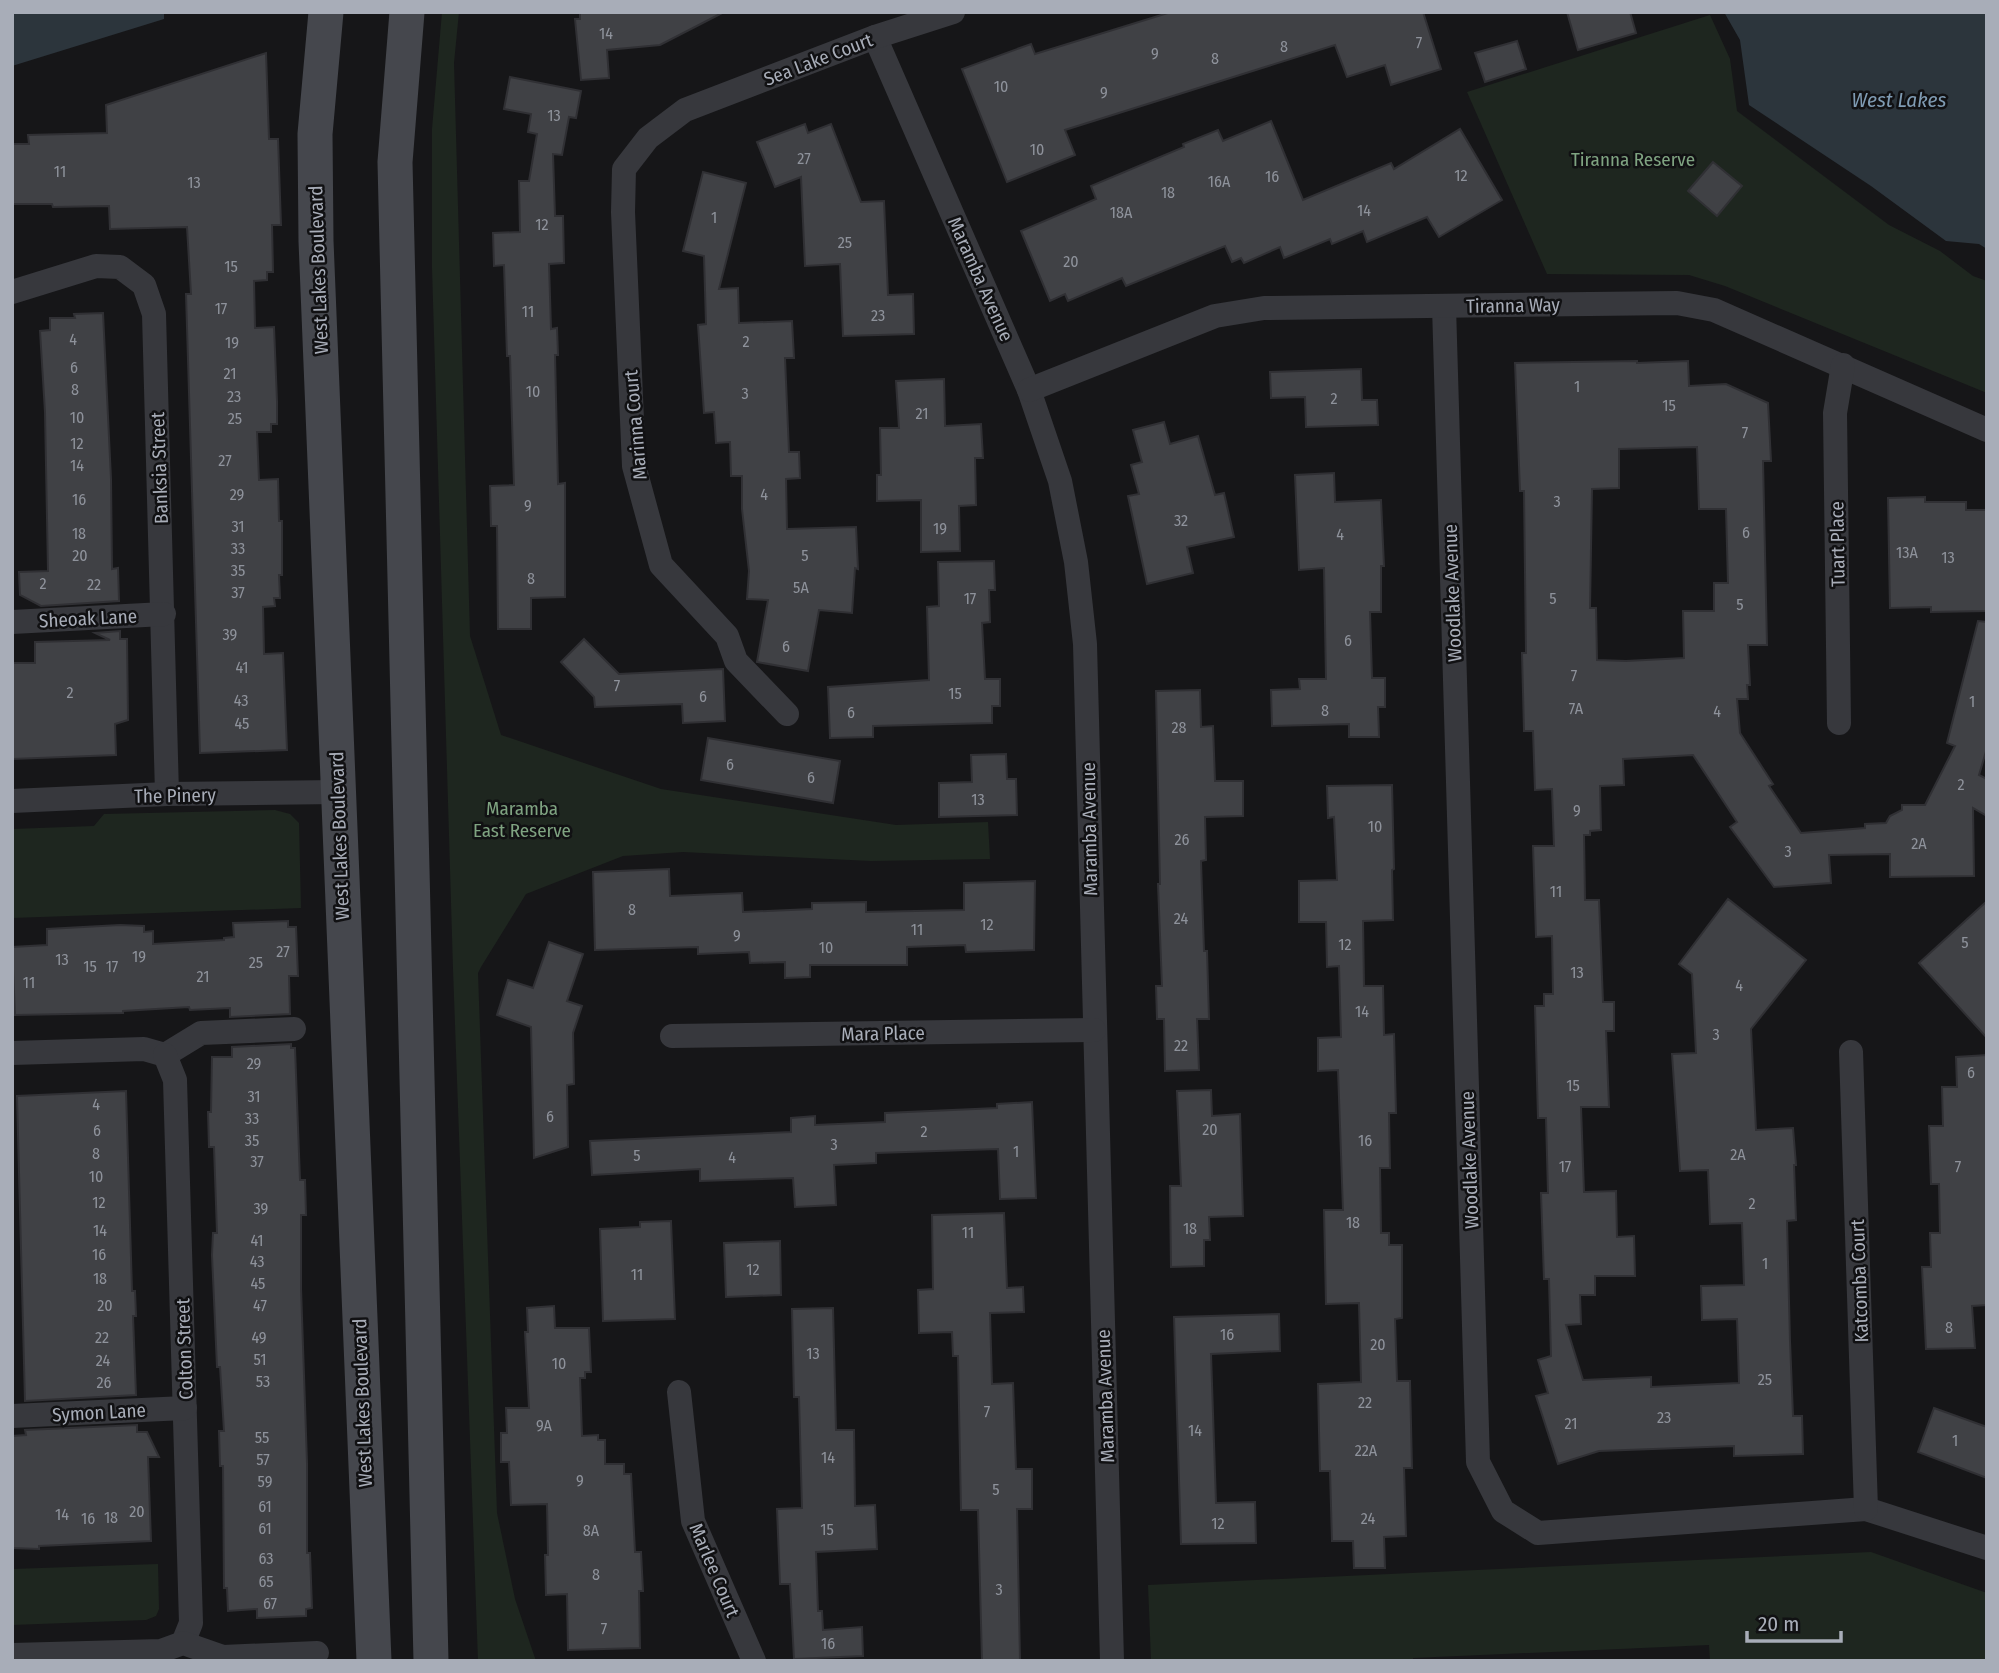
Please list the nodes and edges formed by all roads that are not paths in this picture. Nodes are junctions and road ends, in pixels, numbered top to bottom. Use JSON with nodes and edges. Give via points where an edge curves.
{"nodes":[{"id":1,"x":326,"y":12,"type":"edge"},
{"id":2,"x":407,"y":12,"type":"edge"},
{"id":3,"x":953,"y":12,"type":"edge"},
{"id":4,"x":875,"y":37,"type":"junction"},
{"id":5,"x":685,"y":110,"type":"joint"},
{"id":6,"x":12,"y":292,"type":"edge"},
{"id":7,"x":1444,"y":306,"type":"junction"},
{"id":8,"x":1843,"y":365,"type":"junction"},
{"id":9,"x":1029,"y":390,"type":"junction"},
{"id":10,"x":1987,"y":430,"type":"edge"},
{"id":11,"x":163,"y":614,"type":"junction"},
{"id":12,"x":12,"y":621,"type":"edge"},
{"id":13,"x":788,"y":714,"type":"dead end"},
{"id":14,"x":1839,"y":723,"type":"dead end"},
{"id":15,"x":338,"y":792,"type":"junction"},
{"id":16,"x":167,"y":794,"type":"junction"},
{"id":17,"x":12,"y":801,"type":"edge"},
{"id":18,"x":294,"y":1029,"type":"dead end"},
{"id":19,"x":1094,"y":1030,"type":"junction"},
{"id":20,"x":672,"y":1036,"type":"dead end"},
{"id":21,"x":1851,"y":1052,"type":"dead end"},
{"id":22,"x":12,"y":1053,"type":"edge"},
{"id":23,"x":165,"y":1055,"type":"junction"},
{"id":24,"x":679,"y":1392,"type":"dead end"},
{"id":25,"x":185,"y":1408,"type":"junction"},
{"id":26,"x":12,"y":1416,"type":"edge"},
{"id":27,"x":1866,"y":1509,"type":"junction"},
{"id":28,"x":1987,"y":1548,"type":"edge"},
{"id":29,"x":183,"y":1643,"type":"junction"},
{"id":30,"x":317,"y":1653,"type":"dead end"},
{"id":31,"x":12,"y":1655,"type":"edge"},
{"id":32,"x":374,"y":1661,"type":"edge"},
{"id":33,"x":431,"y":1661,"type":"edge"},
{"id":34,"x":754,"y":1661,"type":"edge"},
{"id":35,"x":1112,"y":1661,"type":"edge"}],
"edges":[{"from":1,"to":15,"type":"main road","name":"West Lakes Boulevard","via":[[314,134]]},
{"from":2,"to":33,"type":"main road","via":[[395,162]]},
{"from":3,"to":4,"type":"street","name":"Sea Lake Court"},
{"from":4,"to":5,"type":"street","name":"Sea Lake Court"},
{"from":4,"to":9,"type":"street","name":"Maramba Avenue"},
{"from":5,"to":13,"type":"street","name":"Marinna Court","via":[[648,138],[624,169],[634,467],[661,565],[727,636],[736,661]]},
{"from":6,"to":11,"type":"street","name":"Banksia Street","via":[[96,266],[120,267],[144,285],[154,314]]},
{"from":7,"to":8,"type":"street","name":"Tiranna Way","via":[[1677,303],[1714,310]]},
{"from":7,"to":9,"type":"street","name":"Tiranna Way","via":[[1264,308],[1215,316]]},
{"from":7,"to":27,"type":"street","name":"Woodlake Avenue","via":[[1478,1462],[1503,1511],[1538,1533]]},
{"from":8,"to":10,"type":"street","name":"Tiranna Way"},
{"from":8,"to":14,"type":"street","name":"Tuart Place","via":[[1835,413]]},
{"from":9,"to":19,"type":"street","name":"Maramba Avenue","via":[[1060,481],[1076,562],[1085,644]]},
{"from":11,"to":12,"type":"street","name":"Sheoak Lane"},
{"from":11,"to":16,"type":"street","name":"Banksia Street"},
{"from":15,"to":16,"type":"street","name":"The Pinery"},
{"from":15,"to":32,"type":"main road","name":"West Lakes Boulevard"},
{"from":16,"to":17,"type":"street","name":"The Pinery"},
{"from":18,"to":23,"type":"street","via":[[201,1032]]},
{"from":19,"to":20,"type":"street","name":"Mara Place"},
{"from":19,"to":35,"type":"street","name":"Maramba Avenue"},
{"from":21,"to":27,"type":"street","name":"Katcomba Court"},
{"from":22,"to":23,"type":"street","via":[[144,1049]]},
{"from":23,"to":25,"type":"street","name":"Colton Street","via":[[176,1080]]},
{"from":24,"to":34,"type":"street","name":"Marlee Court","via":[[693,1521]]},
{"from":25,"to":26,"type":"street","name":"Symon Lane"},
{"from":25,"to":29,"type":"street","name":"Colton Street","via":[[191,1623]]},
{"from":27,"to":28,"type":"street","name":"Woodlake Avenue"},
{"from":29,"to":30,"type":"street","via":[[223,1657]]},
{"from":29,"to":31,"type":"street","via":[[161,1651]]}]}
